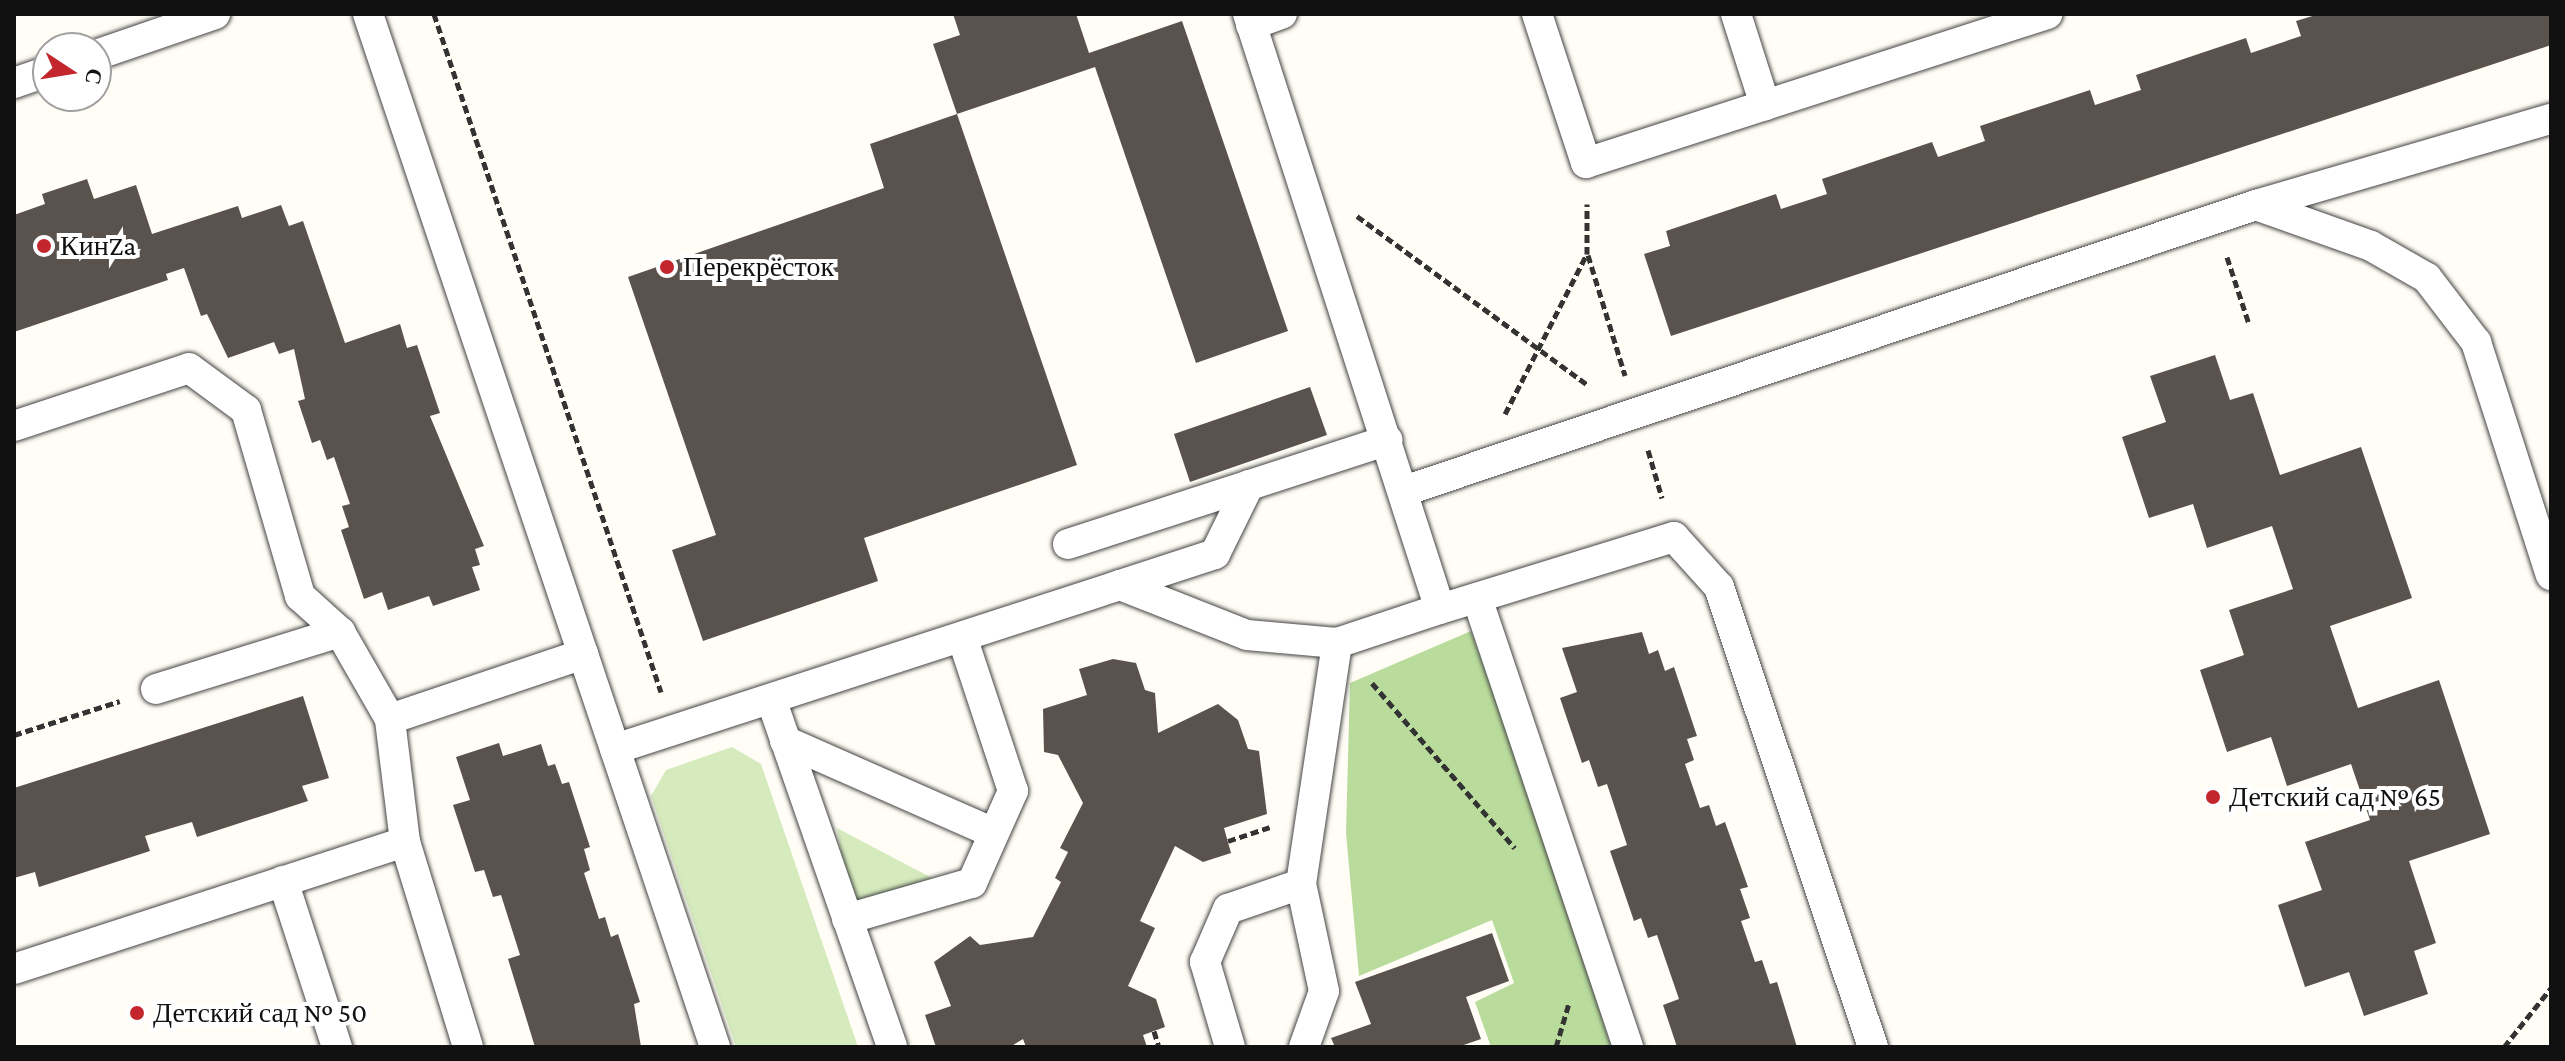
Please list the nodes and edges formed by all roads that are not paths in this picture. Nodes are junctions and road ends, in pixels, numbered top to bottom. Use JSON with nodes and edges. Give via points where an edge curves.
{"nodes":[{"id":1,"x":215,"y":14,"type":"edge"},
{"id":2,"x":368,"y":14,"type":"edge"},
{"id":3,"x":1282,"y":14,"type":"edge"},
{"id":4,"x":1537,"y":14,"type":"edge"},
{"id":5,"x":1736,"y":14,"type":"edge"},
{"id":6,"x":2048,"y":14,"type":"edge"},
{"id":7,"x":1250,"y":19,"type":"edge"},
{"id":8,"x":112,"y":49,"type":"edge"},
{"id":9,"x":1765,"y":105,"type":"junction"},
{"id":10,"x":2551,"y":119,"type":"edge"},
{"id":11,"x":2256,"y":205,"type":"junction"},
{"id":12,"x":14,"y":426,"type":"edge"},
{"id":13,"x":1388,"y":440,"type":"junction"},
{"id":14,"x":1249,"y":485,"type":"junction"},
{"id":15,"x":1404,"y":491,"type":"junction"},
{"id":16,"x":1068,"y":544,"type":"dead end"},
{"id":17,"x":2551,"y":575,"type":"edge"},
{"id":18,"x":1120,"y":585,"type":"junction"},
{"id":19,"x":1477,"y":598,"type":"junction"},
{"id":20,"x":1440,"y":609,"type":"junction"},
{"id":21,"x":340,"y":632,"type":"junction"},
{"id":22,"x":962,"y":637,"type":"junction"},
{"id":23,"x":1337,"y":643,"type":"junction"},
{"id":24,"x":583,"y":654,"type":"junction"},
{"id":25,"x":156,"y":689,"type":"road end"},
{"id":26,"x":771,"y":699,"type":"junction"},
{"id":27,"x":390,"y":719,"type":"junction"},
{"id":28,"x":785,"y":741,"type":"junction"},
{"id":29,"x":615,"y":749,"type":"junction"},
{"id":30,"x":994,"y":833,"type":"junction"},
{"id":31,"x":405,"y":842,"type":"junction"},
{"id":32,"x":283,"y":881,"type":"junction"},
{"id":33,"x":1301,"y":884,"type":"junction"},
{"id":34,"x":847,"y":919,"type":"junction"},
{"id":35,"x":14,"y":969,"type":"edge"},
{"id":36,"x":337,"y":1047,"type":"edge"},
{"id":37,"x":468,"y":1047,"type":"edge"},
{"id":38,"x":715,"y":1047,"type":"edge"},
{"id":39,"x":892,"y":1047,"type":"edge"},
{"id":40,"x":1230,"y":1047,"type":"edge"},
{"id":41,"x":1304,"y":1047,"type":"edge"},
{"id":42,"x":1628,"y":1047,"type":"edge"},
{"id":43,"x":1873,"y":1047,"type":"edge"}],
"edges":[{"from":1,"to":8,"type":"lane"},
{"from":2,"to":24,"type":"lane"},
{"from":3,"to":7,"type":"lane"},
{"from":4,"to":9,"type":"lane","via":[[1586,163]]},
{"from":5,"to":9,"type":"lane"},
{"from":6,"to":9,"type":"lane"},
{"from":7,"to":13,"type":"lane"},
{"from":10,"to":11,"type":"lane"},
{"from":11,"to":15,"type":"lane","via":[[1638,417]]},
{"from":11,"to":17,"type":"lane","via":[[2371,246],[2427,278],[2476,342]]},
{"from":12,"to":21,"type":"lane","via":[[189,368],[246,410],[300,596]]},
{"from":13,"to":14,"type":"lane"},
{"from":13,"to":15,"type":"lane"},
{"from":14,"to":16,"type":"lane"},
{"from":14,"to":18,"type":"lane","via":[[1215,554]]},
{"from":15,"to":20,"type":"lane"},
{"from":18,"to":22,"type":"lane"},
{"from":18,"to":23,"type":"lane","via":[[1247,635]]},
{"from":19,"to":20,"type":"lane"},
{"from":19,"to":42,"type":"lane"},
{"from":19,"to":43,"type":"lane","via":[[1674,537],[1719,587]]},
{"from":20,"to":23,"type":"lane"},
{"from":21,"to":25,"type":"lane"},
{"from":21,"to":27,"type":"lane"},
{"from":22,"to":26,"type":"lane"},
{"from":22,"to":30,"type":"lane","via":[[1013,791]]},
{"from":23,"to":33,"type":"lane"},
{"from":24,"to":27,"type":"lane"},
{"from":24,"to":29,"type":"lane"},
{"from":26,"to":28,"type":"lane"},
{"from":26,"to":29,"type":"lane"},
{"from":27,"to":31,"type":"lane"},
{"from":28,"to":30,"type":"lane"},
{"from":28,"to":34,"type":"lane"},
{"from":29,"to":38,"type":"lane"},
{"from":30,"to":34,"type":"lane","via":[[972,883]]},
{"from":31,"to":32,"type":"lane"},
{"from":31,"to":37,"type":"lane"},
{"from":32,"to":35,"type":"lane"},
{"from":32,"to":36,"type":"lane"},
{"from":33,"to":40,"type":"lane","via":[[1228,909],[1205,962]]},
{"from":33,"to":41,"type":"lane","via":[[1324,991]]},
{"from":34,"to":39,"type":"lane"}]}
